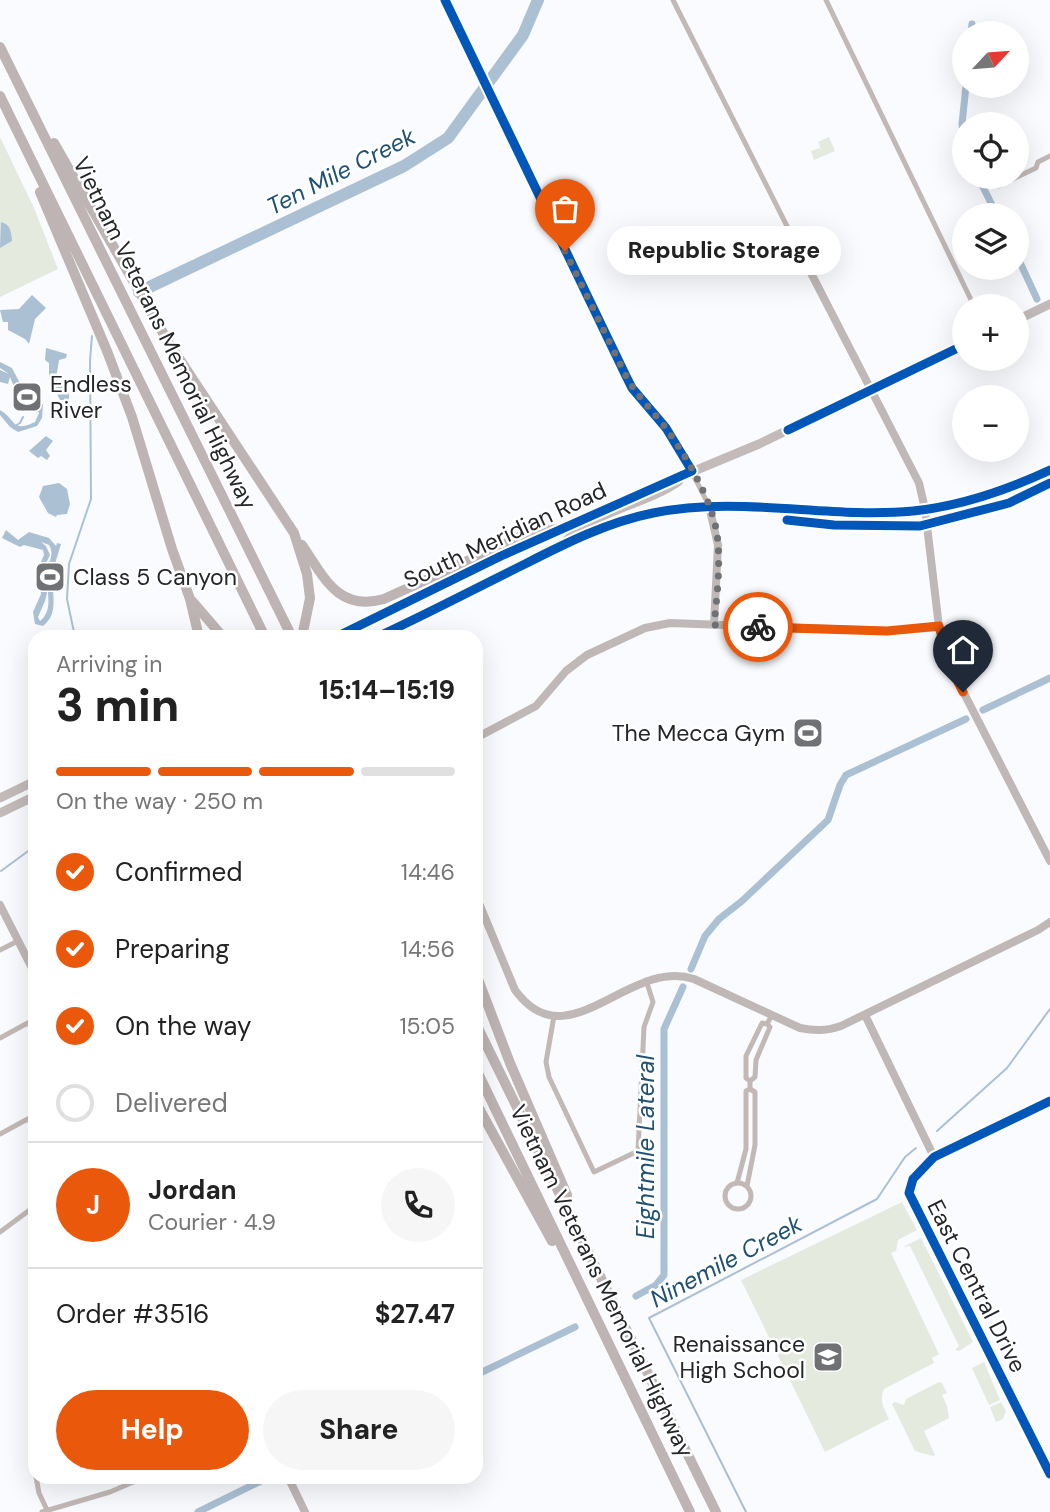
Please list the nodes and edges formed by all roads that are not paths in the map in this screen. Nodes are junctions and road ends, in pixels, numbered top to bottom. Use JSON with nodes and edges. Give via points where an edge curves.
{"nodes":[{"id":1,"x":445,"y":0,"type":"edge"},
{"id":2,"x":673,"y":0,"type":"edge"},
{"id":3,"x":826,"y":0,"type":"edge"},
{"id":4,"x":0,"y":47,"type":"edge"},
{"id":5,"x":0,"y":98,"type":"edge"},
{"id":6,"x":34,"y":119,"type":"junction"},
{"id":7,"x":1050,"y":156,"type":"edge"},
{"id":8,"x":1029,"y":171,"type":"edge"},
{"id":9,"x":794,"y":240,"type":"joint"},
{"id":10,"x":968,"y":294,"type":"edge"},
{"id":11,"x":1050,"y":304,"type":"edge"},
{"id":12,"x":1029,"y":314,"type":"edge"},
{"id":13,"x":952,"y":351,"type":"edge"},
{"id":14,"x":871,"y":390,"type":"junction"},
{"id":15,"x":1050,"y":470,"type":"edge"},
{"id":16,"x":692,"y":471,"type":"junction"},
{"id":17,"x":709,"y":506,"type":"junction"},
{"id":18,"x":925,"y":509,"type":"junction"},
{"id":19,"x":558,"y":529,"type":"junction"},
{"id":20,"x":293,"y":533,"type":"junction"},
{"id":21,"x":561,"y":546,"type":"junction"},
{"id":22,"x":190,"y":599,"type":"junction"},
{"id":23,"x":714,"y":625,"type":"junction"},
{"id":24,"x":939,"y":626,"type":"junction"},
{"id":25,"x":197,"y":630,"type":"edge"},
{"id":26,"x":217,"y":630,"type":"edge"},
{"id":27,"x":262,"y":630,"type":"edge"},
{"id":28,"x":289,"y":630,"type":"edge"},
{"id":29,"x":304,"y":630,"type":"edge"},
{"id":30,"x":350,"y":630,"type":"edge"},
{"id":31,"x":393,"y":630,"type":"edge"},
{"id":32,"x":483,"y":734,"type":"edge"},
{"id":33,"x":28,"y":784,"type":"edge"},
{"id":34,"x":0,"y":798,"type":"edge"},
{"id":35,"x":28,"y":799,"type":"edge"},
{"id":36,"x":0,"y":813,"type":"edge"},
{"id":37,"x":1050,"y":861,"type":"edge"},
{"id":38,"x":0,"y":905,"type":"edge"},
{"id":39,"x":483,"y":914,"type":"edge"},
{"id":40,"x":1050,"y":922,"type":"edge"},
{"id":41,"x":18,"y":941,"type":"junction"},
{"id":42,"x":0,"y":950,"type":"edge"},
{"id":43,"x":28,"y":960,"type":"edge"},
{"id":44,"x":646,"y":980,"type":"junction"},
{"id":45,"x":483,"y":992,"type":"edge"},
{"id":46,"x":772,"y":1015,"type":"junction"},
{"id":47,"x":865,"y":1015,"type":"junction"},
{"id":48,"x":554,"y":1016,"type":"junction"},
{"id":49,"x":28,"y":1023,"type":"edge"},
{"id":50,"x":766,"y":1024,"type":"junction"},
{"id":51,"x":0,"y":1038,"type":"edge"},
{"id":52,"x":483,"y":1038,"type":"edge"},
{"id":53,"x":750,"y":1081,"type":"junction"},
{"id":54,"x":483,"y":1084,"type":"edge"},
{"id":55,"x":750,"y":1089,"type":"junction"},
{"id":56,"x":1050,"y":1101,"type":"edge"},
{"id":57,"x":483,"y":1116,"type":"edge"},
{"id":58,"x":28,"y":1119,"type":"edge"},
{"id":59,"x":0,"y":1134,"type":"edge"},
{"id":60,"x":934,"y":1157,"type":"junction"},
{"id":61,"x":737,"y":1183,"type":"junction"},
{"id":62,"x":747,"y":1186,"type":"junction"},
{"id":63,"x":28,"y":1211,"type":"edge"},
{"id":64,"x":0,"y":1232,"type":"edge"},
{"id":65,"x":612,"y":1300,"type":"junction"},
{"id":66,"x":592,"y":1310,"type":"junction"},
{"id":67,"x":1050,"y":1474,"type":"edge"},
{"id":68,"x":37,"y":1484,"type":"edge"},
{"id":69,"x":129,"y":1484,"type":"edge"},
{"id":70,"x":291,"y":1484,"type":"edge"},
{"id":71,"x":44,"y":1511,"type":"edge"},
{"id":72,"x":305,"y":1512,"type":"edge"},
{"id":73,"x":690,"y":1512,"type":"edge"},
{"id":74,"x":716,"y":1512,"type":"edge"}],
"edges":[{"from":1,"to":16,"type":"street","via":[[632,388],[666,428]]},
{"from":2,"to":9,"type":"street"},
{"from":3,"to":10,"type":"street"},
{"from":4,"to":6,"type":"highway","name":"Vietnam Veterans Memorial Highway"},
{"from":5,"to":22,"type":"highway","via":[[107,351]]},
{"from":5,"to":27,"type":"highway","name":"Vietnam Veterans Memorial Highway"},
{"from":6,"to":20,"type":"highway","via":[[54,144],[167,340]]},
{"from":6,"to":28,"type":"highway","name":"Vietnam Veterans Memorial Highway"},
{"from":7,"to":8,"type":"street"},
{"from":9,"to":14,"type":"street"},
{"from":11,"to":12,"type":"main road"},
{"from":13,"to":14,"type":"main road","name":"South Meridian Road"},
{"from":14,"to":16,"type":"main road","name":"South Meridian Road"},
{"from":14,"to":18,"type":"street","via":[[919,483]]},
{"from":15,"to":18,"type":"main road","name":"South Meridian Road","via":[[1006,491]]},
{"from":16,"to":17,"type":"street"},
{"from":16,"to":19,"type":"main road","name":"South Meridian Road"},
{"from":16,"to":21,"type":"main road","via":[[665,491],[575,530]]},
{"from":17,"to":18,"type":"main road","name":"South Meridian Road","via":[[876,512]]},
{"from":17,"to":21,"type":"main road","name":"South Meridian Road","via":[[654,512]]},
{"from":17,"to":23,"type":"street","via":[[718,545]]},
{"from":18,"to":24,"type":"street"},
{"from":19,"to":20,"type":"highway","via":[[524,535],[384,599],[360,603],[331,587]]},
{"from":19,"to":30,"type":"main road","name":"South Meridian Road"},
{"from":20,"to":29,"type":"highway","via":[[310,598]]},
{"from":21,"to":31,"type":"main road","name":"South Meridian Road"},
{"from":22,"to":25,"type":"highway"},
{"from":22,"to":26,"type":"highway"},
{"from":23,"to":24,"type":"street","via":[[887,631]]},
{"from":23,"to":32,"type":"street","via":[[658,625],[604,646],[573,665],[536,706]]},
{"from":24,"to":37,"type":"street","via":[[949,664]]},
{"from":33,"to":34,"type":"main road"},
{"from":35,"to":36,"type":"main road"},
{"from":38,"to":41,"type":"street"},
{"from":39,"to":48,"type":"street","via":[[511,984],[526,1003]]},
{"from":40,"to":47,"type":"street"},
{"from":41,"to":42,"type":"street"},
{"from":41,"to":43,"type":"street"},
{"from":44,"to":46,"type":"street","via":[[686,976]]},
{"from":44,"to":48,"type":"street","via":[[582,1012]]},
{"from":44,"to":48,"type":"street","via":[[653,1002],[644,1027],[638,1151],[594,1172],[549,1077],[546,1062]]},
{"from":45,"to":65,"type":"highway"},
{"from":46,"to":47,"type":"street","via":[[813,1031],[829,1030]]},
{"from":46,"to":50,"type":"street"},
{"from":47,"to":60,"type":"street"},
{"from":49,"to":51,"type":"street"},
{"from":50,"to":53,"type":"street","via":[[770,1027]]},
{"from":50,"to":53,"type":"street","via":[[762,1023],[746,1056]]},
{"from":52,"to":65,"type":"highway","name":"Vietnam Veterans Memorial Highway"},
{"from":53,"to":55,"type":"street"},
{"from":54,"to":66,"type":"highway","name":"Vietnam Veterans Memorial Highway"},
{"from":55,"to":61,"type":"street","via":[[746,1091],[745,1156]]},
{"from":55,"to":62,"type":"street","via":[[755,1092],[755,1145]]},
{"from":56,"to":60,"type":"street"},
{"from":57,"to":66,"type":"highway"},
{"from":58,"to":59,"type":"street"},
{"from":60,"to":67,"type":"street","name":"East Central Drive","via":[[913,1179],[911,1198]]},
{"from":61,"to":62,"type":"street"},
{"from":61,"to":62,"type":"street","via":[[725,1196],[735,1209],[750,1202]]},
{"from":63,"to":64,"type":"street"},
{"from":65,"to":74,"type":"highway","name":"Vietnam Veterans Memorial Highway"},
{"from":66,"to":73,"type":"highway","name":"Vietnam Veterans Memorial Highway"},
{"from":68,"to":71,"type":"street"},
{"from":69,"to":71,"type":"street"},
{"from":70,"to":72,"type":"street"}]}
